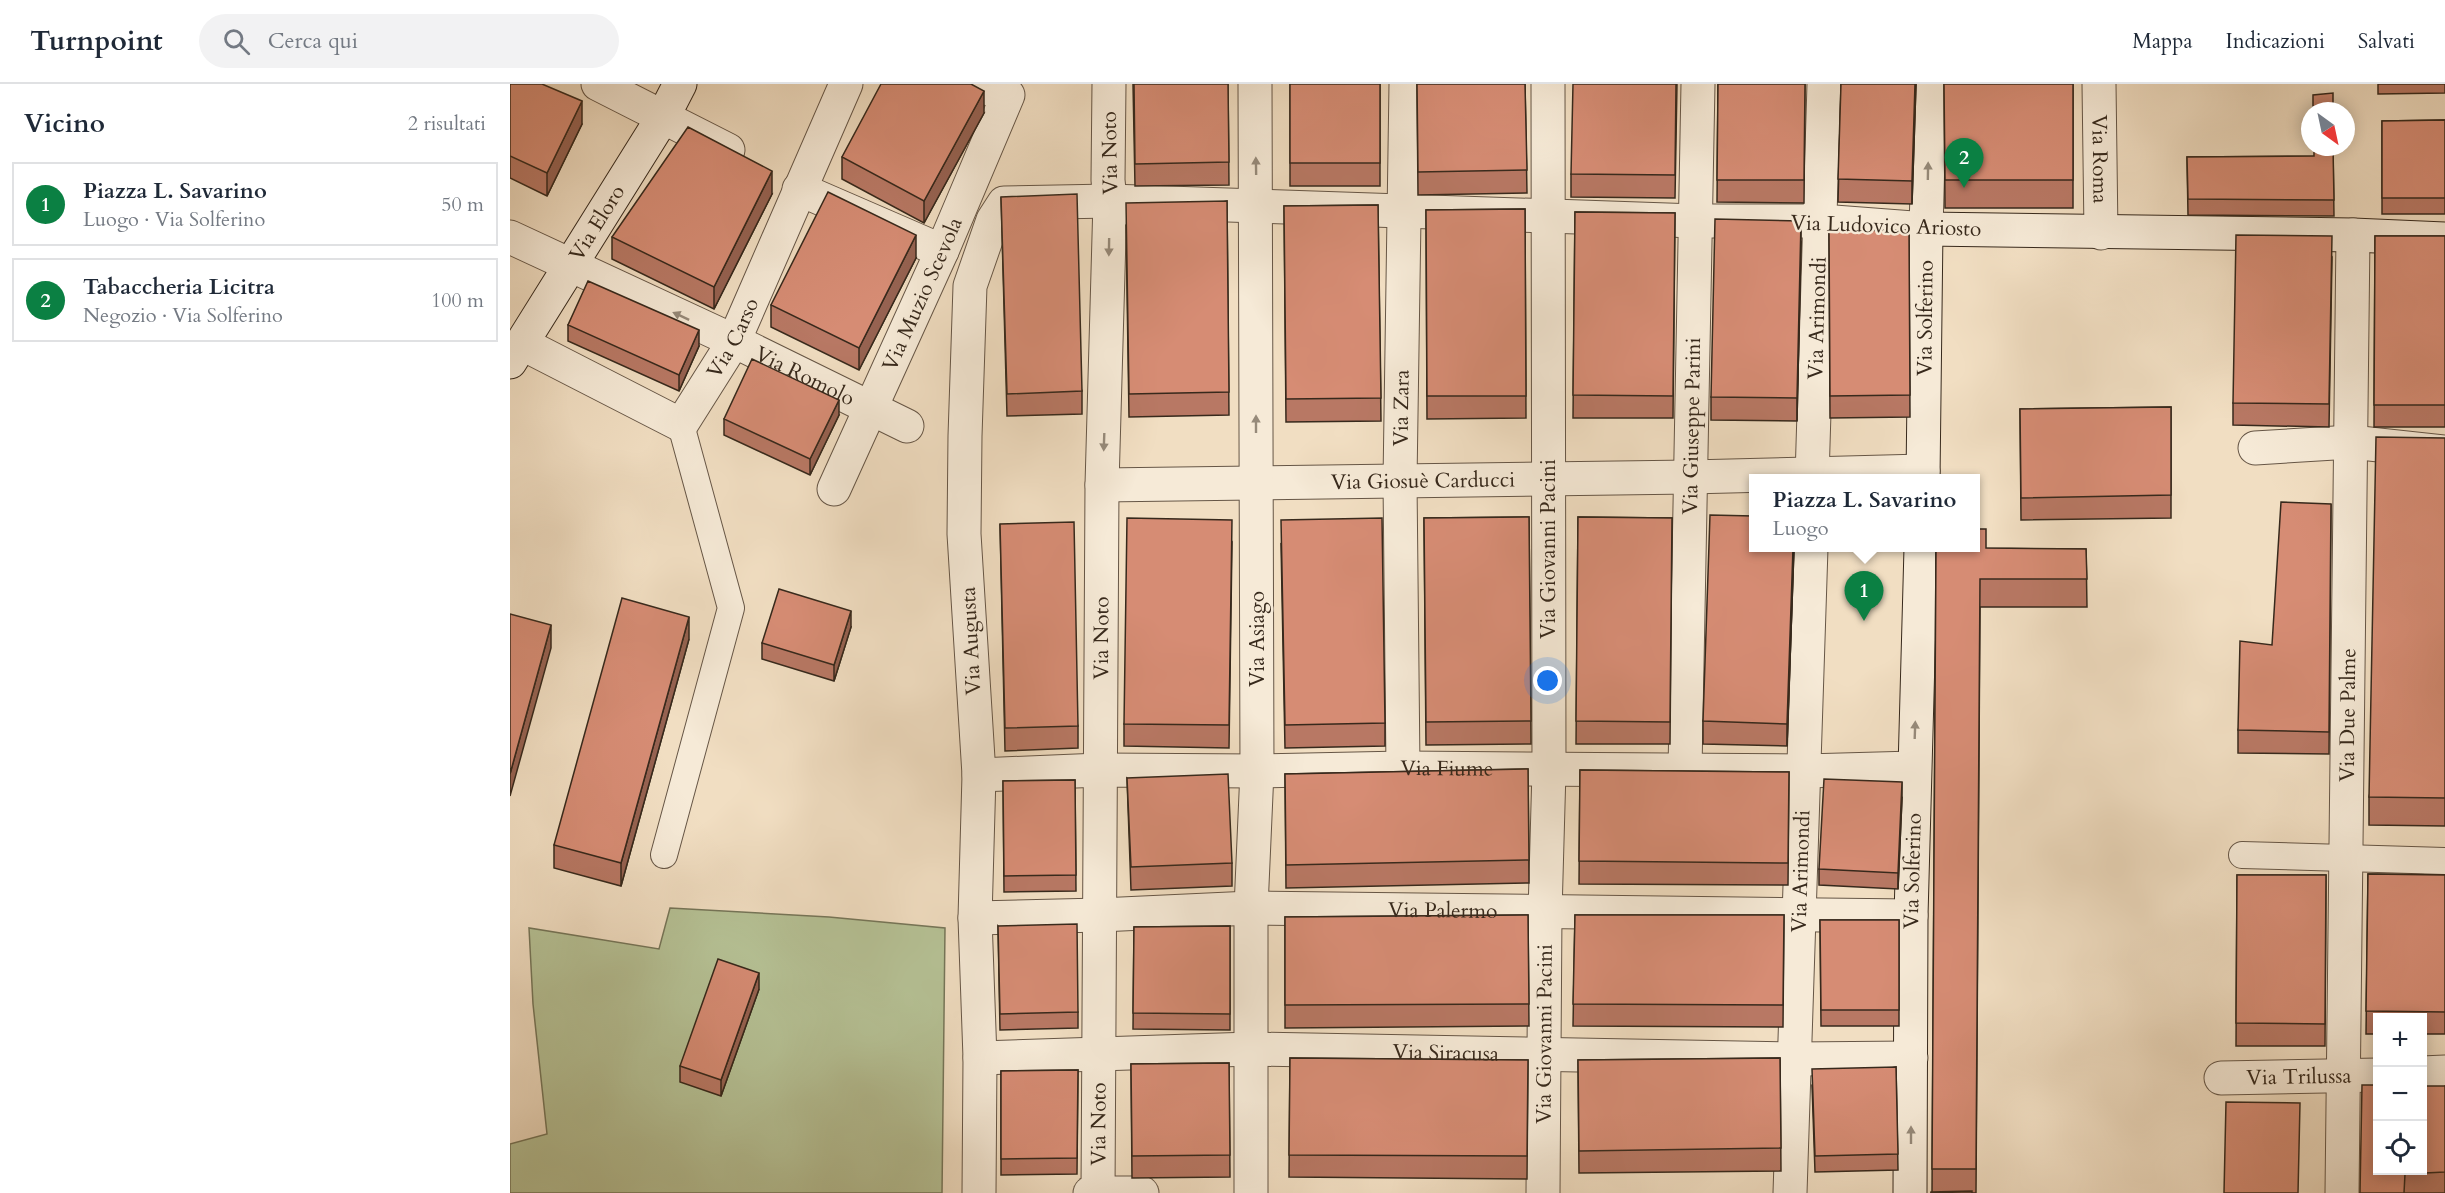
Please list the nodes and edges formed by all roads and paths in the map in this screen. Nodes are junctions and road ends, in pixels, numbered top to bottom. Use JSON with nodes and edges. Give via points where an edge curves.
{"nodes":[{"id":1,"x":598,"y":84,"type":"edge"},
{"id":2,"x":680,"y":84,"type":"edge"},
{"id":3,"x":846,"y":84,"type":"edge"},
{"id":4,"x":974,"y":84,"type":"edge"},
{"id":5,"x":1109,"y":84,"type":"edge"},
{"id":6,"x":1256,"y":84,"type":"edge"},
{"id":7,"x":1406,"y":84,"type":"edge"},
{"id":8,"x":1548,"y":84,"type":"edge"},
{"id":9,"x":1698,"y":84,"type":"edge"},
{"id":10,"x":1824,"y":84,"type":"edge"},
{"id":11,"x":1930,"y":84,"type":"edge"},
{"id":12,"x":2099,"y":84,"type":"edge"},
{"id":13,"x":663,"y":117,"type":"junction"},
{"id":14,"x":756,"y":164,"type":"edge"},
{"id":15,"x":799,"y":189,"type":"junction"},
{"id":16,"x":1110,"y":201,"type":"junction"},
{"id":17,"x":1257,"y":206,"type":"junction"},
{"id":18,"x":1404,"y":212,"type":"junction"},
{"id":19,"x":1548,"y":217,"type":"junction"},
{"id":20,"x":1696,"y":221,"type":"junction"},
{"id":21,"x":1821,"y":221,"type":"junction"},
{"id":22,"x":1926,"y":229,"type":"junction"},
{"id":23,"x":2101,"y":233,"type":"junction"},
{"id":24,"x":2353,"y":235,"type":"junction"},
{"id":25,"x":510,"y":237,"type":"edge"},
{"id":26,"x":2445,"y":238,"type":"edge"},
{"id":27,"x":942,"y":251,"type":"junction"},
{"id":28,"x":572,"y":265,"type":"junction"},
{"id":29,"x":734,"y":341,"type":"junction"},
{"id":30,"x":517,"y":353,"type":"edge"},
{"id":31,"x":871,"y":407,"type":"junction"},
{"id":32,"x":681,"y":424,"type":"junction"},
{"id":33,"x":907,"y":426,"type":"dead end"},
{"id":34,"x":2351,"y":442,"type":"junction"},
{"id":35,"x":2255,"y":448,"type":"dead end"},
{"id":36,"x":2445,"y":452,"type":"edge"},
{"id":37,"x":1812,"y":474,"type":"edge"},
{"id":38,"x":1923,"y":474,"type":"edge"},
{"id":39,"x":1690,"y":477,"type":"junction"},
{"id":40,"x":1749,"y":477,"type":"edge"},
{"id":41,"x":1547,"y":479,"type":"junction"},
{"id":42,"x":1400,"y":481,"type":"junction"},
{"id":43,"x":1256,"y":482,"type":"junction"},
{"id":44,"x":1102,"y":484,"type":"junction"},
{"id":45,"x":834,"y":489,"type":"dead end"},
{"id":46,"x":1811,"y":552,"type":"edge"},
{"id":47,"x":1921,"y":552,"type":"edge"},
{"id":48,"x":1403,"y":768,"type":"junction"},
{"id":49,"x":1914,"y":768,"type":"junction"},
{"id":50,"x":1100,"y":770,"type":"junction"},
{"id":51,"x":1549,"y":770,"type":"junction"},
{"id":52,"x":1685,"y":770,"type":"junction"},
{"id":53,"x":1257,"y":771,"type":"junction"},
{"id":54,"x":1805,"y":771,"type":"junction"},
{"id":55,"x":979,"y":775,"type":"junction"},
{"id":56,"x":664,"y":855,"type":"dead end"},
{"id":57,"x":2242,"y":855,"type":"dead end"},
{"id":58,"x":2346,"y":860,"type":"junction"},
{"id":59,"x":2445,"y":861,"type":"edge"},
{"id":60,"x":1251,"y":908,"type":"junction"},
{"id":61,"x":1545,"y":913,"type":"junction"},
{"id":62,"x":1100,"y":915,"type":"junction"},
{"id":63,"x":1800,"y":915,"type":"junction"},
{"id":64,"x":1911,"y":916,"type":"junction"},
{"id":65,"x":975,"y":918,"type":"junction"},
{"id":66,"x":1251,"y":1049,"type":"junction"},
{"id":67,"x":1099,"y":1053,"type":"junction"},
{"id":68,"x":1545,"y":1054,"type":"junction"},
{"id":69,"x":980,"y":1058,"type":"junction"},
{"id":70,"x":1911,"y":1058,"type":"junction"},
{"id":71,"x":1794,"y":1059,"type":"junction"},
{"id":72,"x":2445,"y":1072,"type":"edge"},
{"id":73,"x":2427,"y":1073,"type":"edge"},
{"id":74,"x":2373,"y":1075,"type":"edge"},
{"id":75,"x":2344,"y":1077,"type":"junction"},
{"id":76,"x":2221,"y":1078,"type":"dead end"},
{"id":77,"x":979,"y":1193,"type":"edge"},
{"id":78,"x":1090,"y":1193,"type":"edge"},
{"id":79,"x":1098,"y":1193,"type":"edge"},
{"id":80,"x":1142,"y":1193,"type":"edge"},
{"id":81,"x":1251,"y":1193,"type":"edge"},
{"id":82,"x":1543,"y":1193,"type":"edge"},
{"id":83,"x":1790,"y":1193,"type":"edge"},
{"id":84,"x":1910,"y":1193,"type":"edge"},
{"id":85,"x":2342,"y":1193,"type":"edge"}],
"edges":[{"from":1,"to":13,"type":"street"},
{"from":2,"to":13,"type":"street","name":"Via Eloro"},
{"from":3,"to":15,"type":"street","name":"Via Carso"},
{"from":4,"to":27,"type":"street","name":"Via Muzio Scevola","via":[[1008,95]]},
{"from":5,"to":16,"type":"street","name":"Via Noto"},
{"from":17,"to":6,"type":"street","name":"Via Asiago","one_way":true},
{"from":7,"to":18,"type":"street","name":"Via Zara"},
{"from":8,"to":19,"type":"street","name":"Via Giovanni Pacini"},
{"from":9,"to":20,"type":"street","name":"Via Giuseppe Parini"},
{"from":10,"to":21,"type":"street","name":"Via Arimondi"},
{"from":22,"to":11,"type":"street","name":"Via Solferino","one_way":true},
{"from":12,"to":23,"type":"street","name":"Via Roma"},
{"from":13,"to":14,"type":"street"},
{"from":13,"to":28,"type":"street","name":"Via Eloro"},
{"from":15,"to":27,"type":"street"},
{"from":15,"to":29,"type":"street","name":"Via Carso"},
{"from":16,"to":17,"type":"street","name":"Via Ludovico Ariosto"},
{"from":16,"to":44,"type":"street","name":"Via Noto","one_way":true},
{"from":16,"to":55,"type":"street","name":"Via Augusta","via":[[1004,203],[993,220],[970,286],[964,534]]},
{"from":17,"to":18,"type":"street","name":"Via Ludovico Ariosto"},
{"from":43,"to":17,"type":"street","name":"Via Asiago","one_way":true},
{"from":18,"to":19,"type":"street","name":"Via Ludovico Ariosto"},
{"from":18,"to":42,"type":"street","name":"Via Zara"},
{"from":19,"to":20,"type":"street","name":"Via Ludovico Ariosto"},
{"from":19,"to":41,"type":"street","name":"Via Giovanni Pacini"},
{"from":20,"to":21,"type":"street","name":"Via Ludovico Ariosto"},
{"from":20,"to":39,"type":"street","name":"Via Giuseppe Parini"},
{"from":21,"to":22,"type":"street","name":"Via Ludovico Ariosto"},
{"from":21,"to":37,"type":"street","name":"Via Arimondi"},
{"from":22,"to":23,"type":"street","name":"Via Ludovico Ariosto"},
{"from":22,"to":38,"type":"street","name":"Via Solferino"},
{"from":23,"to":24,"type":"street","name":"Via Ludovico Ariosto"},
{"from":24,"to":26,"type":"street","name":"Via Ludovico Ariosto"},
{"from":24,"to":34,"type":"street","name":"Via Due Palme"},
{"from":25,"to":28,"type":"street","name":"Via Romolo"},
{"from":27,"to":31,"type":"street","name":"Via Muzio Scevola"},
{"from":29,"to":28,"type":"street","name":"Via Romolo","one_way":true},
{"from":28,"to":30,"type":"street","name":"Via Eloro"},
{"from":29,"to":31,"type":"street","name":"Via Romolo"},
{"from":29,"to":32,"type":"street","name":"Via Carso"},
{"from":30,"to":32,"type":"street"},
{"from":31,"to":33,"type":"street","name":"Via Romolo"},
{"from":31,"to":45,"type":"street","name":"Via Muzio Scevola"},
{"from":32,"to":56,"type":"lane","via":[[731,608]]},
{"from":34,"to":35,"type":"street"},
{"from":34,"to":36,"type":"street"},
{"from":34,"to":58,"type":"street","name":"Via Due Palme"},
{"from":39,"to":40,"type":"street","name":"Via Giosuè Carducci"},
{"from":39,"to":41,"type":"street","name":"Via Giosuè Carducci"},
{"from":39,"to":52,"type":"street","name":"Via Giuseppe Parini"},
{"from":41,"to":42,"type":"street","name":"Via Giosuè Carducci"},
{"from":41,"to":51,"type":"street","name":"Via Giovanni Pacini"},
{"from":42,"to":43,"type":"street","name":"Via Giosuè Carducci"},
{"from":42,"to":48,"type":"street","name":"Via Zara"},
{"from":43,"to":44,"type":"street","name":"Via Giosuè Carducci"},
{"from":43,"to":53,"type":"street","name":"Via Asiago"},
{"from":44,"to":50,"type":"street","name":"Via Noto"},
{"from":46,"to":54,"type":"street","name":"Via Arimondi"},
{"from":49,"to":47,"type":"street","name":"Via Solferino","one_way":true},
{"from":48,"to":51,"type":"street","name":"Via Fiume"},
{"from":48,"to":53,"type":"street","name":"Via Fiume"},
{"from":49,"to":54,"type":"street","name":"Via Fiume"},
{"from":49,"to":64,"type":"street","name":"Via Solferino"},
{"from":50,"to":53,"type":"street","name":"Via Fiume"},
{"from":50,"to":55,"type":"street","name":"Via Fiume"},
{"from":50,"to":62,"type":"street","name":"Via Noto"},
{"from":51,"to":52,"type":"street","name":"Via Fiume"},
{"from":51,"to":61,"type":"street","name":"Via Giovanni Pacini"},
{"from":52,"to":54,"type":"street","name":"Via Fiume"},
{"from":53,"to":60,"type":"street","name":"Via Asiago"},
{"from":54,"to":63,"type":"street","name":"Via Arimondi"},
{"from":55,"to":65,"type":"street","name":"Via Augusta"},
{"from":57,"to":58,"type":"lane"},
{"from":58,"to":59,"type":"lane"},
{"from":58,"to":75,"type":"street","name":"Via Due Palme"},
{"from":60,"to":61,"type":"street","name":"Via Palermo"},
{"from":60,"to":62,"type":"street","name":"Via Palermo"},
{"from":60,"to":66,"type":"street","name":"Via Asiago"},
{"from":61,"to":63,"type":"street","name":"Via Palermo"},
{"from":61,"to":68,"type":"street","name":"Via Giovanni Pacini"},
{"from":62,"to":65,"type":"street","name":"Via Palermo"},
{"from":62,"to":67,"type":"street","name":"Via Noto"},
{"from":63,"to":64,"type":"street","name":"Via Palermo"},
{"from":63,"to":71,"type":"street","name":"Via Arimondi"},
{"from":64,"to":70,"type":"street","name":"Via Solferino"},
{"from":65,"to":69,"type":"street","name":"Via Augusta"},
{"from":66,"to":67,"type":"street","name":"Via Siracusa"},
{"from":66,"to":68,"type":"street","name":"Via Siracusa"},
{"from":66,"to":81,"type":"street","name":"Via Asiago"},
{"from":67,"to":69,"type":"street","name":"Via Siracusa"},
{"from":67,"to":79,"type":"street","name":"Via Noto"},
{"from":68,"to":71,"type":"street","name":"Via Siracusa"},
{"from":68,"to":82,"type":"street","name":"Via Giovanni Pacini"},
{"from":69,"to":77,"type":"street","name":"Via Augusta"},
{"from":70,"to":71,"type":"street","name":"Via Siracusa"},
{"from":84,"to":70,"type":"street","name":"Via Solferino","one_way":true},
{"from":71,"to":83,"type":"street","name":"Via Arimondi"},
{"from":72,"to":73,"type":"street"},
{"from":74,"to":75,"type":"street","name":"Via Trilussa"},
{"from":75,"to":76,"type":"street","name":"Via Trilussa"},
{"from":75,"to":85,"type":"street","name":"Via Due Palme"},
{"from":78,"to":79,"type":"street"},
{"from":79,"to":80,"type":"street"}]}
